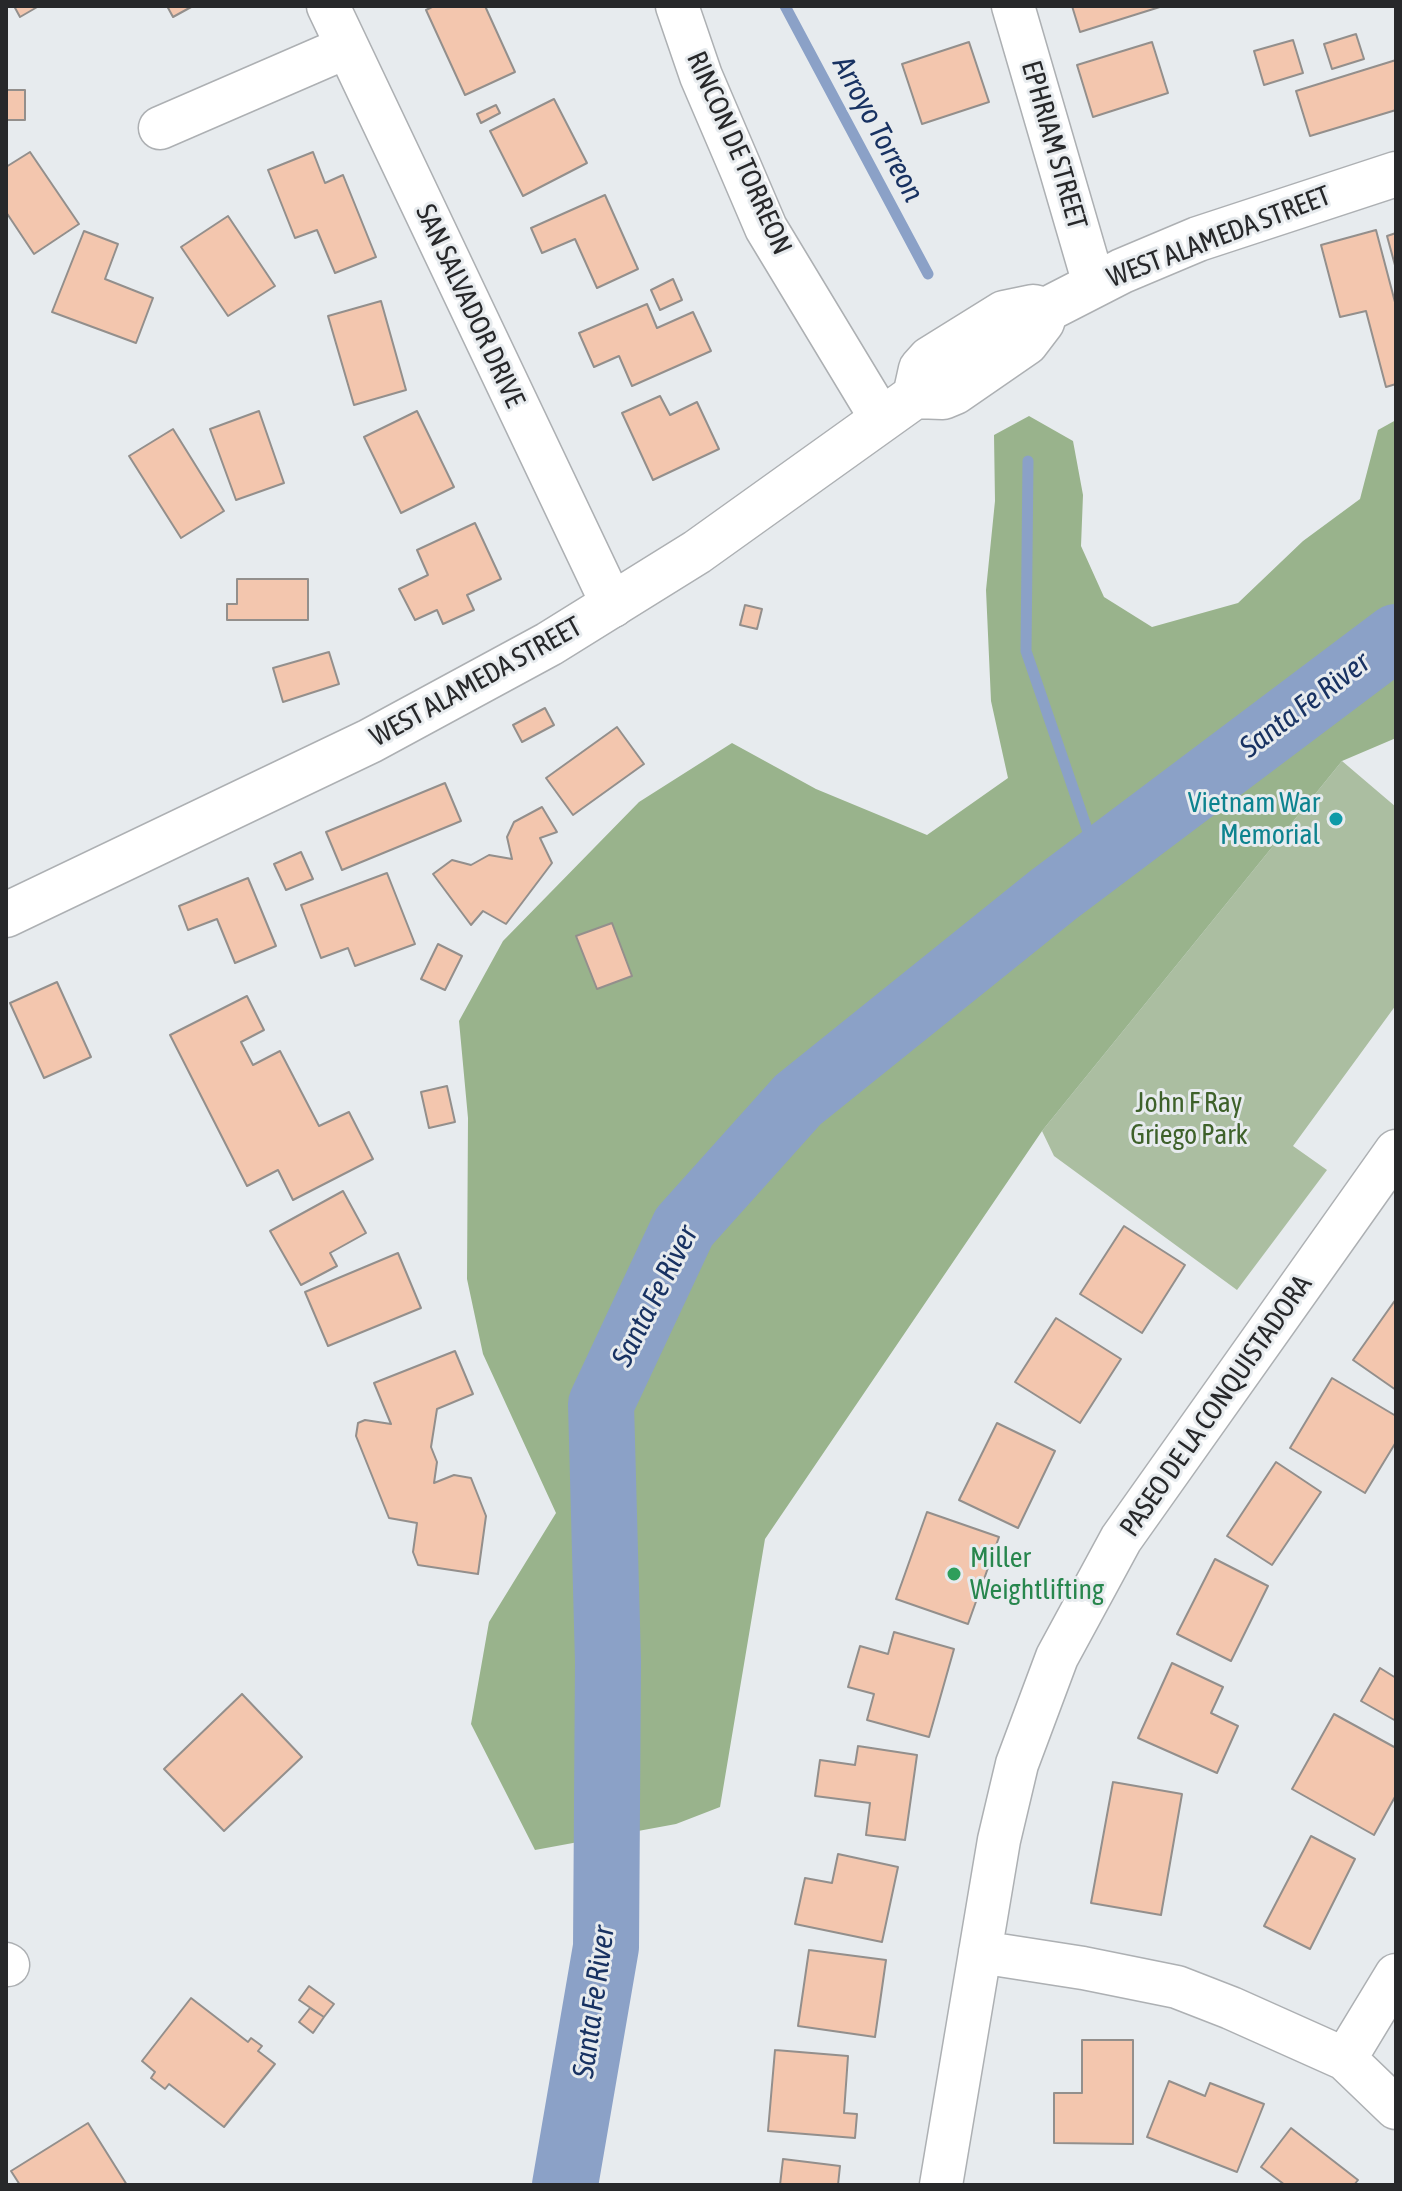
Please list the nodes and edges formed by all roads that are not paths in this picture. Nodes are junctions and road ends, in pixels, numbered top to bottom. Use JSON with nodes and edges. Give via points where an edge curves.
{"nodes":[{"id":1,"x":328,"y":6,"type":"edge"},
{"id":2,"x":677,"y":6,"type":"edge"},
{"id":3,"x":1013,"y":6,"type":"edge"},
{"id":4,"x":347,"y":47,"type":"junction"},
{"id":5,"x":160,"y":128,"type":"dead end"},
{"id":6,"x":1396,"y":174,"type":"edge"},
{"id":7,"x":1094,"y":284,"type":"junction"},
{"id":8,"x":898,"y":408,"type":"junction"},
{"id":9,"x":613,"y":606,"type":"junction"},
{"id":10,"x":6,"y":915,"type":"edge"},
{"id":11,"x":1396,"y":1151,"type":"edge"},
{"id":12,"x":980,"y":1952,"type":"junction"},
{"id":13,"x":1396,"y":1975,"type":"edge"},
{"id":14,"x":1345,"y":2059,"type":"junction"},
{"id":15,"x":1396,"y":2108,"type":"edge"},
{"id":16,"x":941,"y":2185,"type":"edge"}],
"edges":[{"from":1,"to":4,"type":"street","name":"SAN SALVADOR DRIVE"},
{"from":2,"to":8,"type":"street","name":"RINCON DE TORREON","via":[[766,228]]},
{"from":3,"to":7,"type":"street","name":"EPHRIAM STREET"},
{"from":4,"to":5,"type":"street"},
{"from":4,"to":9,"type":"street","name":"SAN SALVADOR DRIVE"},
{"from":6,"to":7,"type":"street","name":"WEST ALAMEDA STREET","via":[[1198,239]]},
{"from":7,"to":8,"type":"street","name":"WEST ALAMEDA STREET","via":[[1046,310],[1004,313],[930,359]]},
{"from":8,"to":9,"type":"street","name":"WEST ALAMEDA STREET"},
{"from":9,"to":10,"type":"street","name":"WEST ALAMEDA STREET","via":[[370,741]]},
{"from":11,"to":12,"type":"street","name":"PASEO DE LA CONQUISTADORA","via":[[1121,1539],[1057,1657],[1017,1764]]},
{"from":12,"to":14,"type":"street","via":[[1177,1987]]},
{"from":12,"to":16,"type":"street","name":"PASEO DE LA CONQUISTADORA"},
{"from":13,"to":14,"type":"street"},
{"from":14,"to":15,"type":"street"}]}
